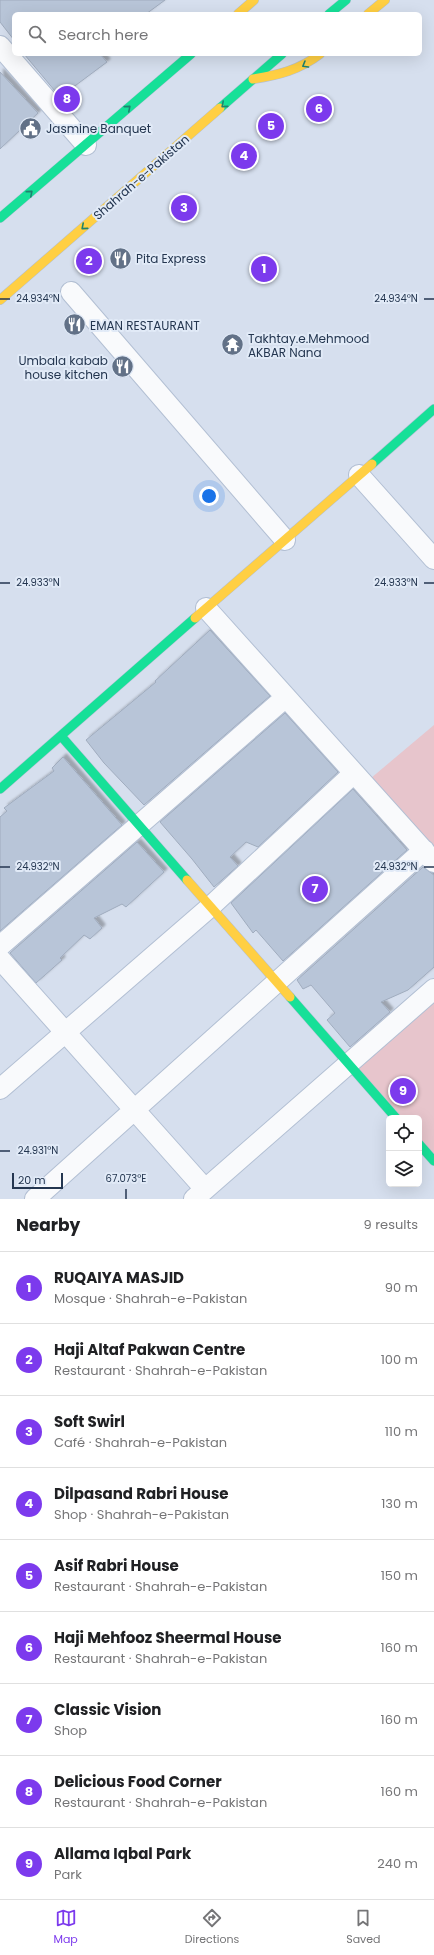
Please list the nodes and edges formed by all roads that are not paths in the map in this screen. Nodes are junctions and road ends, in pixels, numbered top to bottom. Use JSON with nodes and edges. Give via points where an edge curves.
{"nodes":[{"id":1,"x":254,"y":0,"type":"edge"},
{"id":2,"x":346,"y":0,"type":"edge"},
{"id":3,"x":385,"y":0,"type":"edge"},
{"id":4,"x":233,"y":12,"type":"edge"},
{"id":5,"x":331,"y":12,"type":"edge"},
{"id":6,"x":370,"y":12,"type":"edge"},
{"id":7,"x":0,"y":46,"type":"edge"},
{"id":8,"x":189,"y":56,"type":"edge"},
{"id":9,"x":280,"y":56,"type":"edge"},
{"id":10,"x":318,"y":56,"type":"edge"},
{"id":11,"x":253,"y":79,"type":"junction"},
{"id":12,"x":86,"y":144,"type":"junction"},
{"id":13,"x":0,"y":218,"type":"edge"},
{"id":14,"x":70,"y":292,"type":"dead end"},
{"id":15,"x":0,"y":300,"type":"edge"},
{"id":16,"x":434,"y":409,"type":"edge"},
{"id":17,"x":359,"y":475,"type":"junction"},
{"id":18,"x":285,"y":540,"type":"junction"},
{"id":19,"x":434,"y":559,"type":"edge"},
{"id":20,"x":206,"y":608,"type":"junction"},
{"id":21,"x":286,"y":697,"type":"junction"},
{"id":22,"x":61,"y":736,"type":"junction"},
{"id":23,"x":354,"y":773,"type":"junction"},
{"id":24,"x":0,"y":789,"type":"edge"},
{"id":25,"x":139,"y":825,"type":"junction"},
{"id":26,"x":429,"y":856,"type":"edge"},
{"id":27,"x":210,"y":906,"type":"junction"},
{"id":28,"x":0,"y":946,"type":"edge"},
{"id":29,"x":0,"y":960,"type":"edge"},
{"id":30,"x":277,"y":982,"type":"junction"},
{"id":31,"x":434,"y":989,"type":"edge"},
{"id":32,"x":65,"y":1032,"type":"junction"},
{"id":33,"x":348,"y":1063,"type":"junction"},
{"id":34,"x":0,"y":1089,"type":"edge"},
{"id":35,"x":134,"y":1110,"type":"junction"},
{"id":36,"x":393,"y":1115,"type":"edge"},
{"id":37,"x":422,"y":1148,"type":"edge"},
{"id":38,"x":434,"y":1162,"type":"edge"},
{"id":39,"x":199,"y":1194,"type":"edge"},
{"id":40,"x":35,"y":1199,"type":"edge"}],
"edges":[{"from":1,"to":4,"type":"main road"},
{"from":2,"to":5,"type":"main road"},
{"from":3,"to":6,"type":"main road"},
{"from":7,"to":12,"type":"street"},
{"from":12,"to":8,"type":"main road","one_way":true},
{"from":9,"to":11,"type":"main road","name":"Shahrah-e-Pakistan"},
{"from":10,"to":11,"type":"main road","one_way":true,"via":[[289,74]]},
{"from":11,"to":15,"type":"main road","name":"Shahrah-e-Pakistan","one_way":true},
{"from":13,"to":12,"type":"main road","one_way":true},
{"from":14,"to":18,"type":"street"},
{"from":16,"to":17,"type":"main road"},
{"from":17,"to":18,"type":"main road"},
{"from":17,"to":19,"type":"street"},
{"from":18,"to":20,"type":"main road"},
{"from":20,"to":21,"type":"street"},
{"from":20,"to":22,"type":"main road"},
{"from":21,"to":23,"type":"street"},
{"from":21,"to":25,"type":"street"},
{"from":22,"to":24,"type":"main road"},
{"from":22,"to":25,"type":"main road"},
{"from":23,"to":26,"type":"street"},
{"from":23,"to":27,"type":"street"},
{"from":25,"to":27,"type":"main road"},
{"from":25,"to":28,"type":"street"},
{"from":26,"to":30,"type":"street"},
{"from":27,"to":30,"type":"main road"},
{"from":27,"to":32,"type":"street"},
{"from":29,"to":32,"type":"street"},
{"from":30,"to":33,"type":"main road"},
{"from":30,"to":35,"type":"street"},
{"from":31,"to":33,"type":"street"},
{"from":32,"to":34,"type":"street"},
{"from":32,"to":35,"type":"street"},
{"from":33,"to":36,"type":"main road"},
{"from":33,"to":39,"type":"street"},
{"from":35,"to":39,"type":"street"},
{"from":35,"to":40,"type":"street"},
{"from":37,"to":38,"type":"main road"}]}
